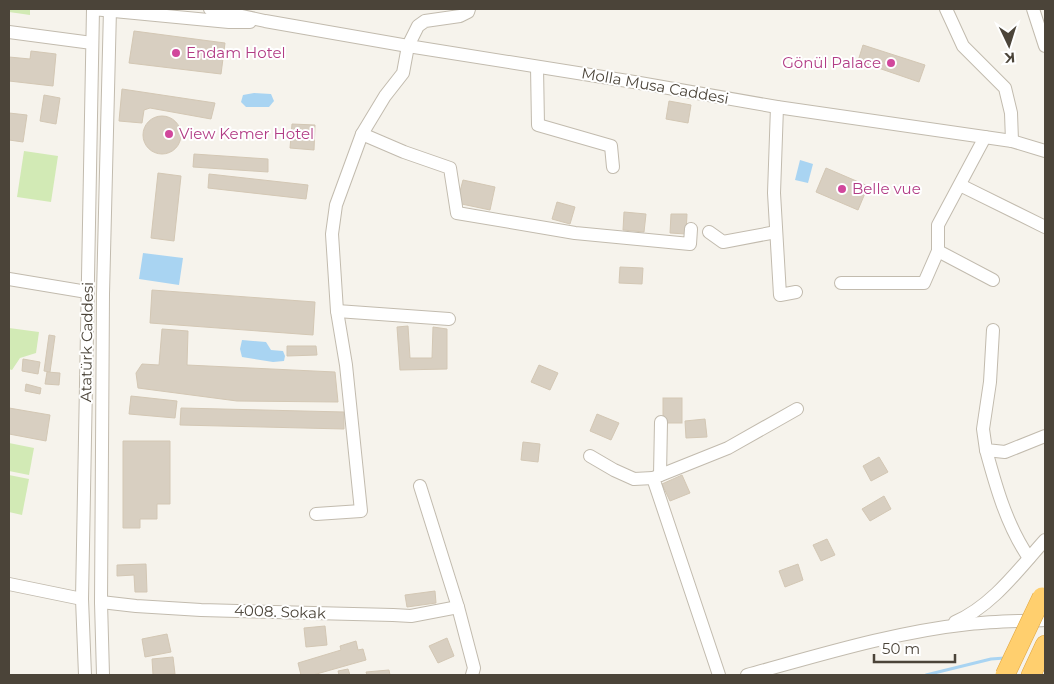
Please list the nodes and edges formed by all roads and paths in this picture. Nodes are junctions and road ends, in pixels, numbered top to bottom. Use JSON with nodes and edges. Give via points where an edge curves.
{"nodes":[{"id":1,"x":93,"y":9,"type":"edge"},
{"id":2,"x":110,"y":9,"type":"edge"},
{"id":3,"x":210,"y":9,"type":"edge"},
{"id":4,"x":469,"y":9,"type":"edge"},
{"id":5,"x":946,"y":9,"type":"edge"},
{"id":6,"x":1033,"y":9,"type":"edge"},
{"id":7,"x":265,"y":21,"type":"junction"},
{"id":8,"x":9,"y":32,"type":"edge"},
{"id":9,"x":92,"y":43,"type":"junction"},
{"id":10,"x":408,"y":46,"type":"junction"},
{"id":11,"x":1045,"y":46,"type":"edge"},
{"id":12,"x":537,"y":67,"type":"junction"},
{"id":13,"x":777,"y":107,"type":"junction"},
{"id":14,"x":362,"y":134,"type":"junction"},
{"id":15,"x":985,"y":137,"type":"junction"},
{"id":16,"x":1012,"y":141,"type":"junction"},
{"id":17,"x":1045,"y":150,"type":"edge"},
{"id":18,"x":612,"y":167,"type":"dead end"},
{"id":19,"x":960,"y":185,"type":"junction"},
{"id":20,"x":1045,"y":227,"type":"edge"},
{"id":21,"x":691,"y":229,"type":"dead end"},
{"id":22,"x":709,"y":232,"type":"dead end"},
{"id":23,"x":776,"y":232,"type":"junction"},
{"id":24,"x":938,"y":251,"type":"junction"},
{"id":25,"x":9,"y":279,"type":"edge"},
{"id":26,"x":994,"y":280,"type":"dead end"},
{"id":27,"x":841,"y":283,"type":"dead end"},
{"id":28,"x":87,"y":292,"type":"junction"},
{"id":29,"x":796,"y":292,"type":"dead end"},
{"id":30,"x":337,"y":310,"type":"junction"},
{"id":31,"x":449,"y":319,"type":"dead end"},
{"id":32,"x":993,"y":330,"type":"dead end"},
{"id":33,"x":797,"y":409,"type":"dead end"},
{"id":34,"x":660,"y":422,"type":"dead end"},
{"id":35,"x":1045,"y":436,"type":"edge"},
{"id":36,"x":986,"y":450,"type":"junction"},
{"id":37,"x":590,"y":456,"type":"dead end"},
{"id":38,"x":656,"y":476,"type":"junction"},
{"id":39,"x":420,"y":486,"type":"dead end"},
{"id":40,"x":316,"y":514,"type":"dead end"},
{"id":41,"x":1045,"y":540,"type":"edge"},
{"id":42,"x":1029,"y":558,"type":"junction"},
{"id":43,"x":9,"y":584,"type":"edge"},
{"id":44,"x":1044,"y":595,"type":"edge"},
{"id":45,"x":82,"y":599,"type":"junction"},
{"id":46,"x":101,"y":602,"type":"junction"},
{"id":47,"x":458,"y":607,"type":"junction"},
{"id":48,"x":1045,"y":620,"type":"edge"},
{"id":49,"x":941,"y":628,"type":"junction"},
{"id":50,"x":1045,"y":645,"type":"edge"},
{"id":51,"x":85,"y":675,"type":"edge"},
{"id":52,"x":103,"y":675,"type":"edge"},
{"id":53,"x":472,"y":675,"type":"edge"},
{"id":54,"x":719,"y":675,"type":"edge"},
{"id":55,"x":747,"y":675,"type":"edge"},
{"id":56,"x":1005,"y":675,"type":"edge"},
{"id":57,"x":1031,"y":675,"type":"edge"}],
"edges":[{"from":1,"to":2,"type":"street"},
{"from":1,"to":9,"type":"street","name":"Atatürk Caddesi"},
{"from":2,"to":7,"type":"street","via":[[229,22]]},
{"from":2,"to":46,"type":"street","name":"Atatürk Caddesi","via":[[103,294]]},
{"from":3,"to":7,"type":"street"},
{"from":4,"to":10,"type":"street","via":[[460,16],[425,21],[418,26]]},
{"from":5,"to":16,"type":"street","via":[[964,46],[1005,88],[1011,113]]},
{"from":6,"to":11,"type":"street"},
{"from":7,"to":10,"type":"street","name":"Molla Musa Caddesi"},
{"from":8,"to":9,"type":"street"},
{"from":9,"to":28,"type":"street","name":"Atatürk Caddesi"},
{"from":10,"to":12,"type":"street","name":"Molla Musa Caddesi"},
{"from":10,"to":14,"type":"street","via":[[403,72]]},
{"from":12,"to":13,"type":"street","name":"Molla Musa Caddesi"},
{"from":12,"to":18,"type":"street","via":[[538,125],[611,146]]},
{"from":13,"to":15,"type":"street","name":"Molla Musa Caddesi"},
{"from":13,"to":23,"type":"street"},
{"from":14,"to":21,"type":"street","via":[[450,168],[457,213],[575,233],[690,244]]},
{"from":14,"to":30,"type":"street","via":[[336,204],[332,234]]},
{"from":15,"to":16,"type":"street","name":"Molla Musa Caddesi"},
{"from":15,"to":19,"type":"street"},
{"from":16,"to":17,"type":"street","name":"Molla Musa Caddesi"},
{"from":19,"to":20,"type":"street"},
{"from":19,"to":24,"type":"street","via":[[938,225]]},
{"from":22,"to":23,"type":"street","via":[[723,242]]},
{"from":23,"to":29,"type":"street","via":[[780,296]]},
{"from":24,"to":26,"type":"street"},
{"from":24,"to":27,"type":"street","via":[[924,283]]},
{"from":25,"to":28,"type":"street"},
{"from":28,"to":45,"type":"street","name":"Atatürk Caddesi"},
{"from":30,"to":31,"type":"street"},
{"from":30,"to":40,"type":"street","via":[[361,511]]},
{"from":32,"to":36,"type":"street","via":[[983,429]]},
{"from":33,"to":38,"type":"street","via":[[728,448]]},
{"from":34,"to":38,"type":"street"},
{"from":35,"to":36,"type":"street","via":[[1005,452]]},
{"from":36,"to":42,"type":"street","via":[[1008,518]]},
{"from":37,"to":38,"type":"street","via":[[634,479]]},
{"from":38,"to":54,"type":"street"},
{"from":39,"to":47,"type":"street"},
{"from":41,"to":42,"type":"street"},
{"from":42,"to":49,"type":"street","via":[[987,602],[968,616]]},
{"from":43,"to":45,"type":"street"},
{"from":44,"to":56,"type":"highway","bridge":true},
{"from":45,"to":51,"type":"street","name":"Atatürk Caddesi"},
{"from":46,"to":47,"type":"street","name":"4008. Sokak","via":[[192,609],[402,616]]},
{"from":46,"to":52,"type":"street","name":"Atatürk Caddesi"},
{"from":47,"to":53,"type":"street","via":[[474,668]]},
{"from":48,"to":49,"type":"street"},
{"from":49,"to":55,"type":"street","via":[[823,654]]},
{"from":50,"to":57,"type":"highway"}]}
